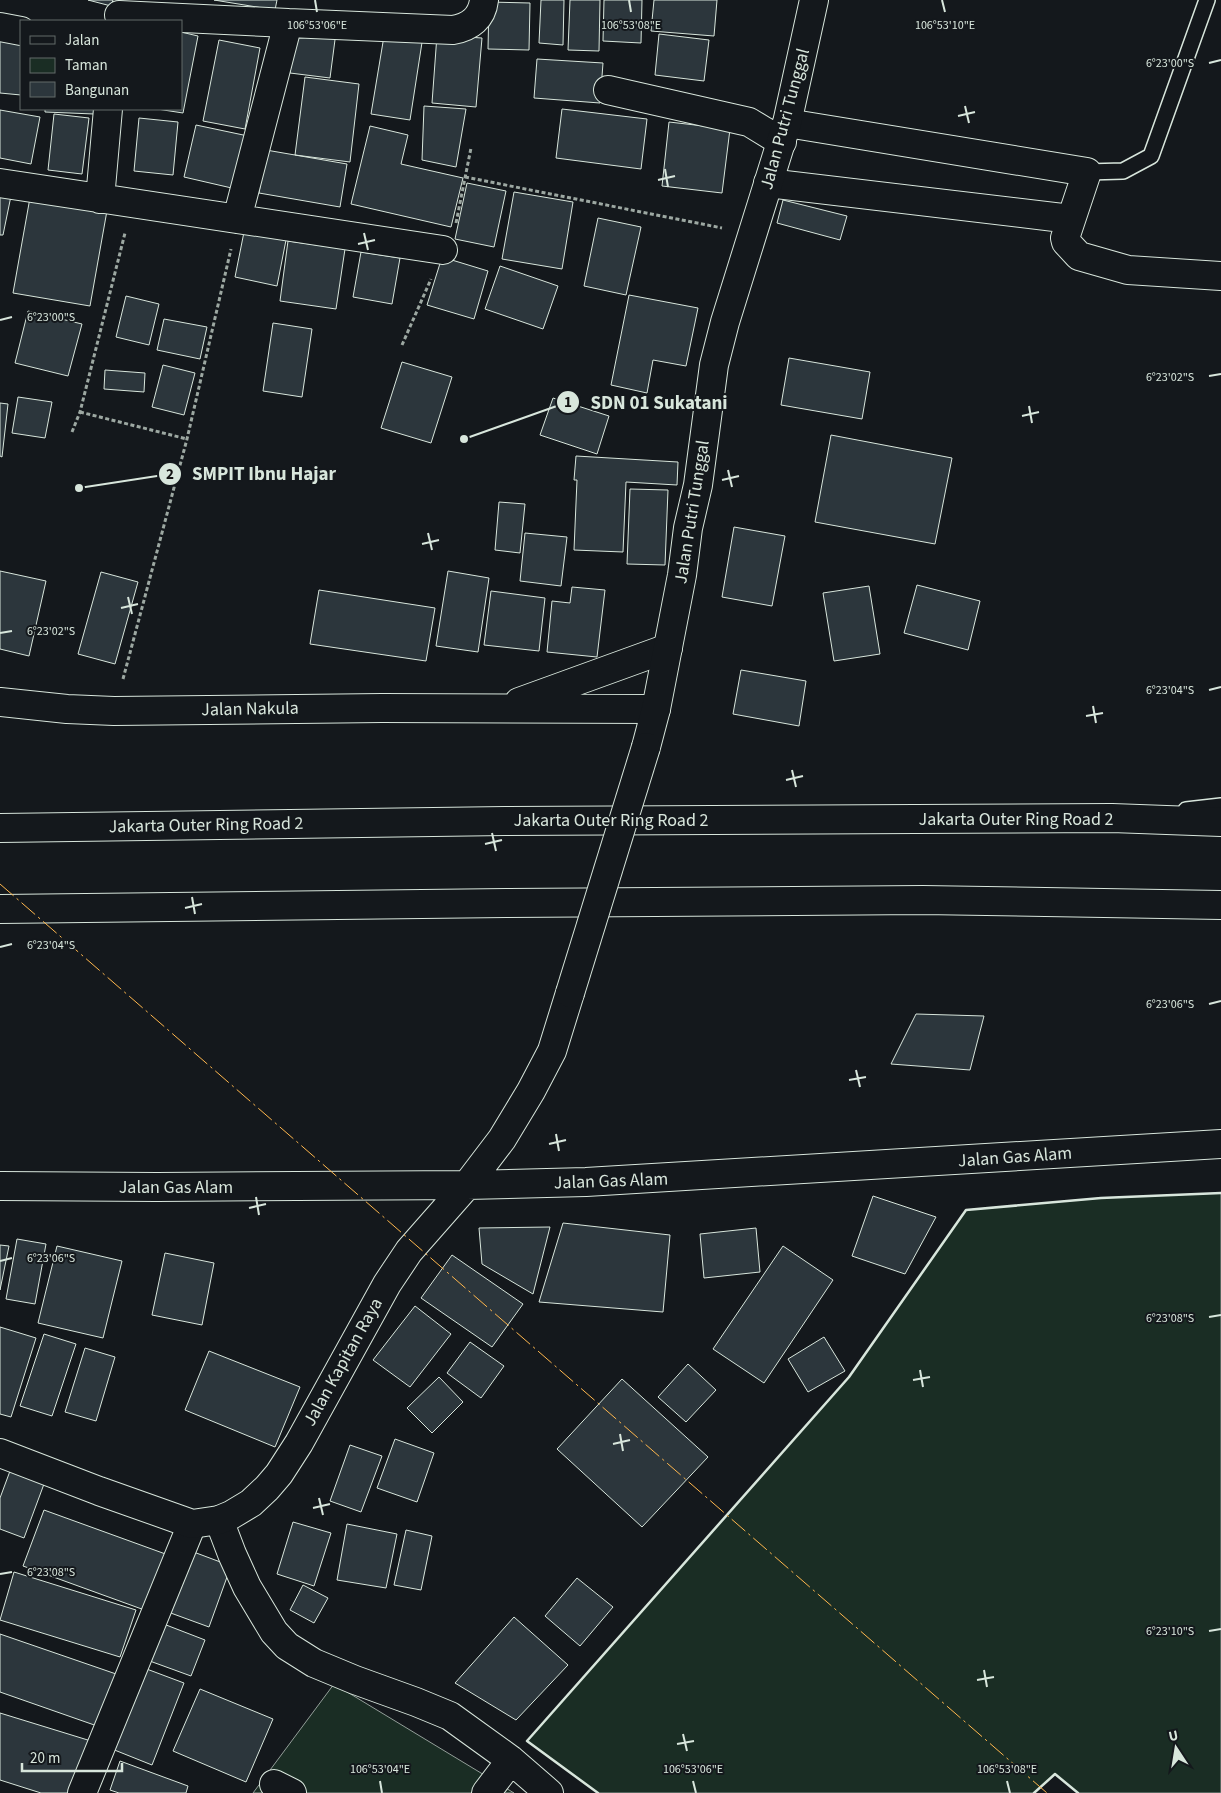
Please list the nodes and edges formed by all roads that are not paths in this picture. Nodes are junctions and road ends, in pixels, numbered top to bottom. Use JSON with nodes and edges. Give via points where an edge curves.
{"nodes":[{"id":1,"x":484,"y":0,"type":"edge"},
{"id":2,"x":814,"y":0,"type":"edge"},
{"id":3,"x":1207,"y":0,"type":"edge"},
{"id":4,"x":119,"y":12,"type":"edge"},
{"id":5,"x":288,"y":23,"type":"junction"},
{"id":6,"x":0,"y":28,"type":"edge"},
{"id":7,"x":20,"y":31,"type":"edge"},
{"id":8,"x":608,"y":90,"type":"dead end"},
{"id":9,"x":108,"y":110,"type":"edge"},
{"id":10,"x":784,"y":133,"type":"junction"},
{"id":11,"x":1087,"y":172,"type":"junction"},
{"id":12,"x":0,"y":183,"type":"edge"},
{"id":13,"x":768,"y":183,"type":"junction"},
{"id":14,"x":100,"y":199,"type":"junction"},
{"id":15,"x":237,"y":219,"type":"junction"},
{"id":16,"x":1071,"y":219,"type":"junction"},
{"id":17,"x":443,"y":250,"type":"dead end"},
{"id":18,"x":1221,"y":276,"type":"edge"},
{"id":19,"x":668,"y":648,"type":"junction"},
{"id":20,"x":0,"y":702,"type":"edge"},
{"id":21,"x":501,"y":708,"type":"junction"},
{"id":22,"x":656,"y":708,"type":"junction"},
{"id":23,"x":1221,"y":806,"type":"edge"},
{"id":24,"x":1112,"y":818,"type":"junction"},
{"id":25,"x":1221,"y":822,"type":"edge"},
{"id":26,"x":0,"y":828,"type":"edge"},
{"id":27,"x":1221,"y":905,"type":"edge"},
{"id":28,"x":0,"y":909,"type":"edge"},
{"id":29,"x":570,"y":993,"type":"joint"},
{"id":30,"x":1221,"y":1144,"type":"edge"},
{"id":31,"x":467,"y":1185,"type":"junction"},
{"id":32,"x":0,"y":1186,"type":"edge"},
{"id":33,"x":0,"y":1453,"type":"edge"},
{"id":34,"x":219,"y":1520,"type":"junction"},
{"id":35,"x":192,"y":1524,"type":"junction"},
{"id":36,"x":510,"y":1760,"type":"junction"},
{"id":37,"x":82,"y":1793,"type":"edge"},
{"id":38,"x":486,"y":1793,"type":"edge"},
{"id":39,"x":549,"y":1793,"type":"edge"}],
"edges":[{"from":1,"to":5,"type":"main road","via":[[483,10],[470,25],[453,30]]},
{"from":2,"to":10,"type":"main road","name":"Jalan Putri Tunggal"},
{"from":3,"to":11,"type":"lane","via":[[1151,156],[1123,171]]},
{"from":4,"to":5,"type":"main road"},
{"from":5,"to":15,"type":"main road"},
{"from":6,"to":7,"type":"main road"},
{"from":8,"to":10,"type":"main road"},
{"from":9,"to":14,"type":"main road"},
{"from":10,"to":11,"type":"main road"},
{"from":10,"to":13,"type":"main road","name":"Jalan Putri Tunggal"},
{"from":11,"to":16,"type":"main road"},
{"from":12,"to":14,"type":"main road"},
{"from":13,"to":16,"type":"main road"},
{"from":13,"to":19,"type":"main road","name":"Jalan Putri Tunggal","via":[[714,365],[698,485]]},
{"from":14,"to":15,"type":"main road"},
{"from":15,"to":17,"type":"main road"},
{"from":16,"to":18,"type":"main road","via":[[1066,242],[1079,256],[1128,270]]},
{"from":19,"to":21,"type":"main road","name":"Jalan Nakula"},
{"from":19,"to":22,"type":"main road","name":"Jalan Putri Tunggal"},
{"from":20,"to":21,"type":"main road","name":"Jalan Nakula","via":[[114,711]]},
{"from":21,"to":22,"type":"main road","name":"Jalan Nakula"},
{"from":22,"to":29,"type":"main road","name":"Jalan Putri Tunggal","bridge":true},
{"from":23,"to":24,"type":"lane"},
{"from":24,"to":25,"type":"main road","name":"Jakarta Outer Ring Road 2"},
{"from":24,"to":26,"type":"main road","name":"Jakarta Outer Ring Road 2"},
{"from":27,"to":28,"type":"main road","via":[[903,900]]},
{"from":29,"to":31,"type":"main road","name":"Jalan Kapitan Raya","via":[[552,1051],[531,1091],[502,1139]]},
{"from":30,"to":31,"type":"main road","name":"Jalan Gas Alam","via":[[685,1178]]},
{"from":31,"to":32,"type":"main road","name":"Jalan Gas Alam"},
{"from":31,"to":34,"type":"main road","name":"Jalan Kapitan Raya","via":[[424,1232],[392,1275],[279,1474],[251,1503]]},
{"from":33,"to":35,"type":"main road","name":"Jalan Kapitan Raya"},
{"from":34,"to":35,"type":"main road","name":"Jalan Kapitan Raya"},
{"from":34,"to":36,"type":"main road","via":[[247,1587],[274,1632],[287,1646],[355,1680],[450,1716]]},
{"from":35,"to":37,"type":"main road"},
{"from":36,"to":38,"type":"main road"},
{"from":36,"to":39,"type":"main road"}]}
